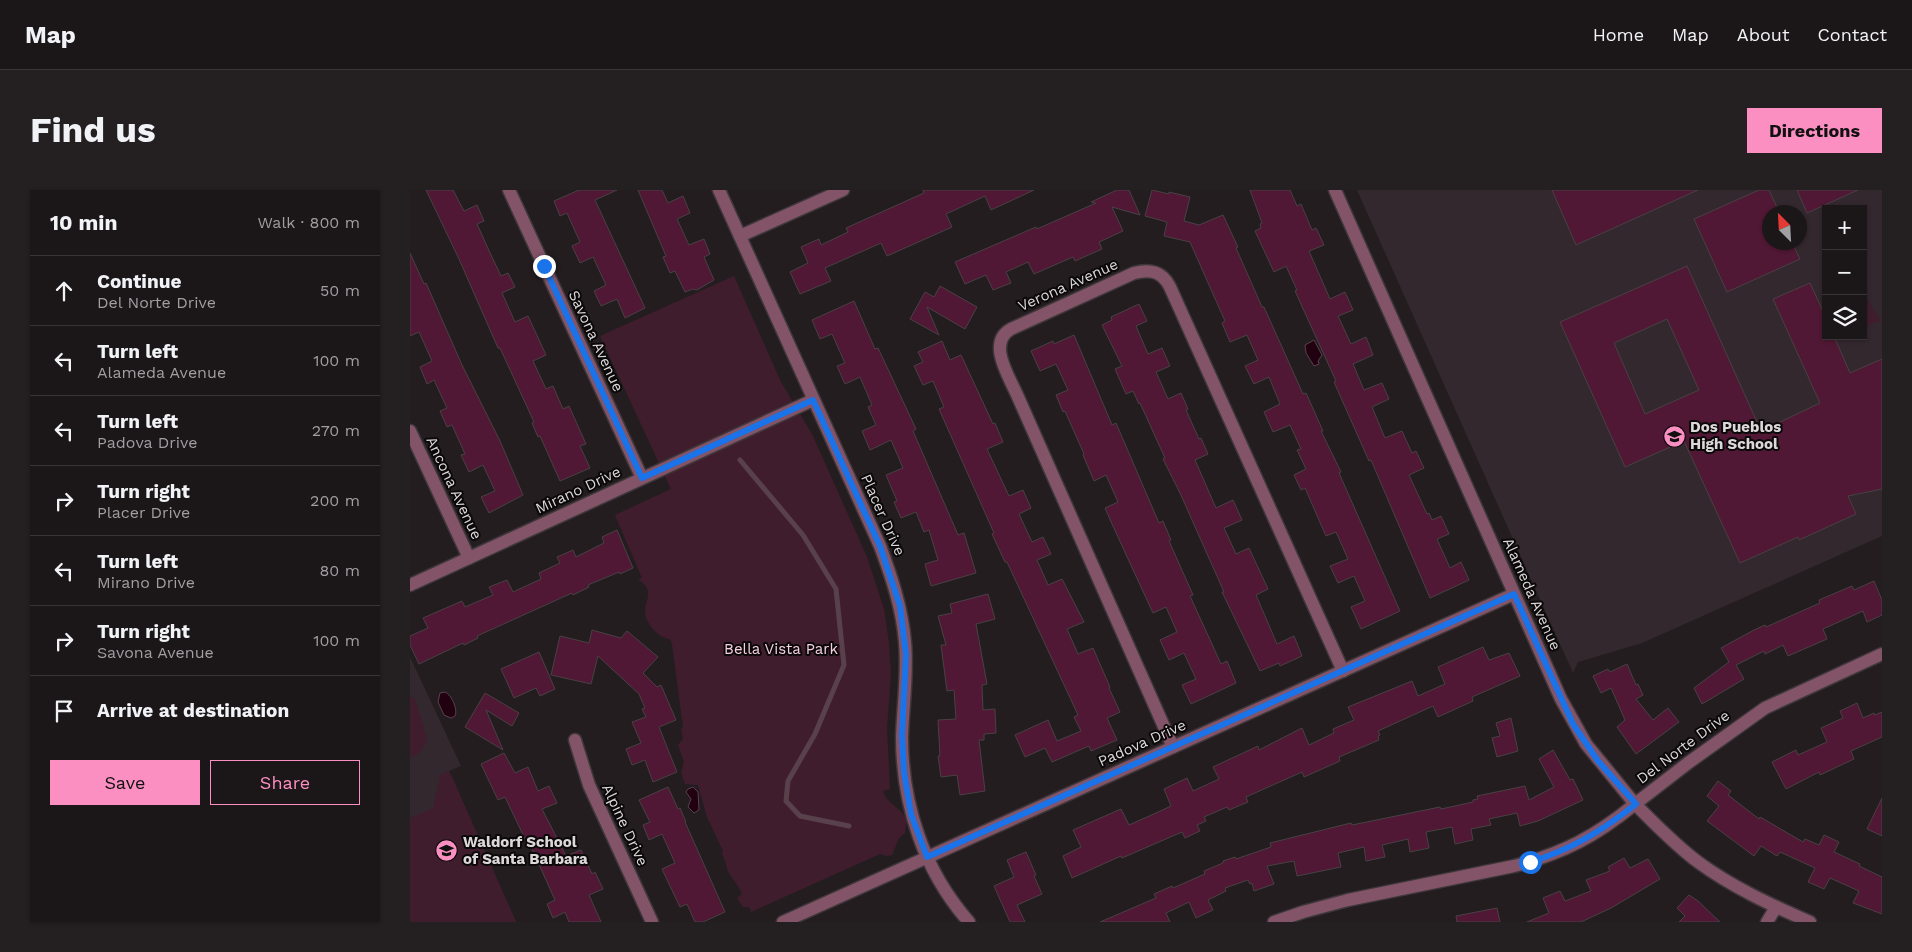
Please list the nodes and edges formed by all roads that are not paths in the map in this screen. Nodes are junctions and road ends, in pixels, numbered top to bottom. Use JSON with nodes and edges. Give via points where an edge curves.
{"nodes":[{"id":1,"x":509,"y":190,"type":"edge"},
{"id":2,"x":719,"y":190,"type":"edge"},
{"id":3,"x":843,"y":190,"type":"edge"},
{"id":4,"x":1335,"y":190,"type":"edge"},
{"id":5,"x":740,"y":236,"type":"junction"},
{"id":6,"x":813,"y":400,"type":"junction"},
{"id":7,"x":410,"y":431,"type":"edge"},
{"id":8,"x":642,"y":478,"type":"junction"},
{"id":9,"x":469,"y":558,"type":"junction"},
{"id":10,"x":410,"y":585,"type":"edge"},
{"id":11,"x":1514,"y":594,"type":"junction"},
{"id":12,"x":1882,"y":654,"type":"edge"},
{"id":13,"x":1343,"y":671,"type":"junction"},
{"id":14,"x":575,"y":740,"type":"dead end"},
{"id":15,"x":1173,"y":747,"type":"junction"},
{"id":16,"x":1636,"y":804,"type":"junction"},
{"id":17,"x":927,"y":857,"type":"junction"},
{"id":18,"x":1776,"y":907,"type":"junction"},
{"id":19,"x":652,"y":922,"type":"edge"},
{"id":20,"x":782,"y":922,"type":"edge"},
{"id":21,"x":970,"y":922,"type":"edge"},
{"id":22,"x":1274,"y":922,"type":"edge"},
{"id":23,"x":1767,"y":922,"type":"edge"},
{"id":24,"x":1810,"y":922,"type":"edge"}],
"edges":[{"from":1,"to":8,"type":"street","name":"Savona Avenue"},
{"from":2,"to":5,"type":"street","name":"Placer Drive"},
{"from":3,"to":5,"type":"street"},
{"from":4,"to":11,"type":"street","name":"Alameda Avenue"},
{"from":5,"to":6,"type":"street","name":"Placer Drive"},
{"from":6,"to":8,"type":"street","name":"Mirano Drive"},
{"from":6,"to":17,"type":"street","name":"Placer Drive","via":[[880,546],[900,606],[906,654],[902,735],[904,772],[911,814]]},
{"from":7,"to":9,"type":"street","name":"Ancona Avenue"},
{"from":8,"to":9,"type":"street","name":"Mirano Drive"},
{"from":9,"to":10,"type":"street","name":"Mirano Drive"},
{"from":11,"to":13,"type":"street","name":"Padova Drive"},
{"from":11,"to":16,"type":"street","name":"Alameda Avenue","via":[[1573,724],[1598,761]]},
{"from":12,"to":16,"type":"street","name":"Del Norte Drive","via":[[1765,708],[1688,762]]},
{"from":13,"to":15,"type":"street","name":"Padova Drive"},
{"from":13,"to":15,"type":"street","name":"Verona Avenue","via":[[1170,287],[1157,272],[1134,273],[1018,325],[1005,332],[999,345],[1003,361]]},
{"from":14,"to":19,"type":"street","name":"Alpine Drive","via":[[589,785]]},
{"from":15,"to":17,"type":"street","name":"Padova Drive"},
{"from":16,"to":18,"type":"street","name":"Alameda Avenue","via":[[1696,861]]},
{"from":16,"to":22,"type":"street","name":"Del Norte Drive","via":[[1598,832],[1546,858],[1321,907]]},
{"from":17,"to":20,"type":"street","name":"Padova Drive"},
{"from":17,"to":21,"type":"street","name":"Placer Drive","via":[[938,879]]},
{"from":18,"to":23,"type":"street"},
{"from":18,"to":24,"type":"street","name":"Alameda Avenue"}]}
